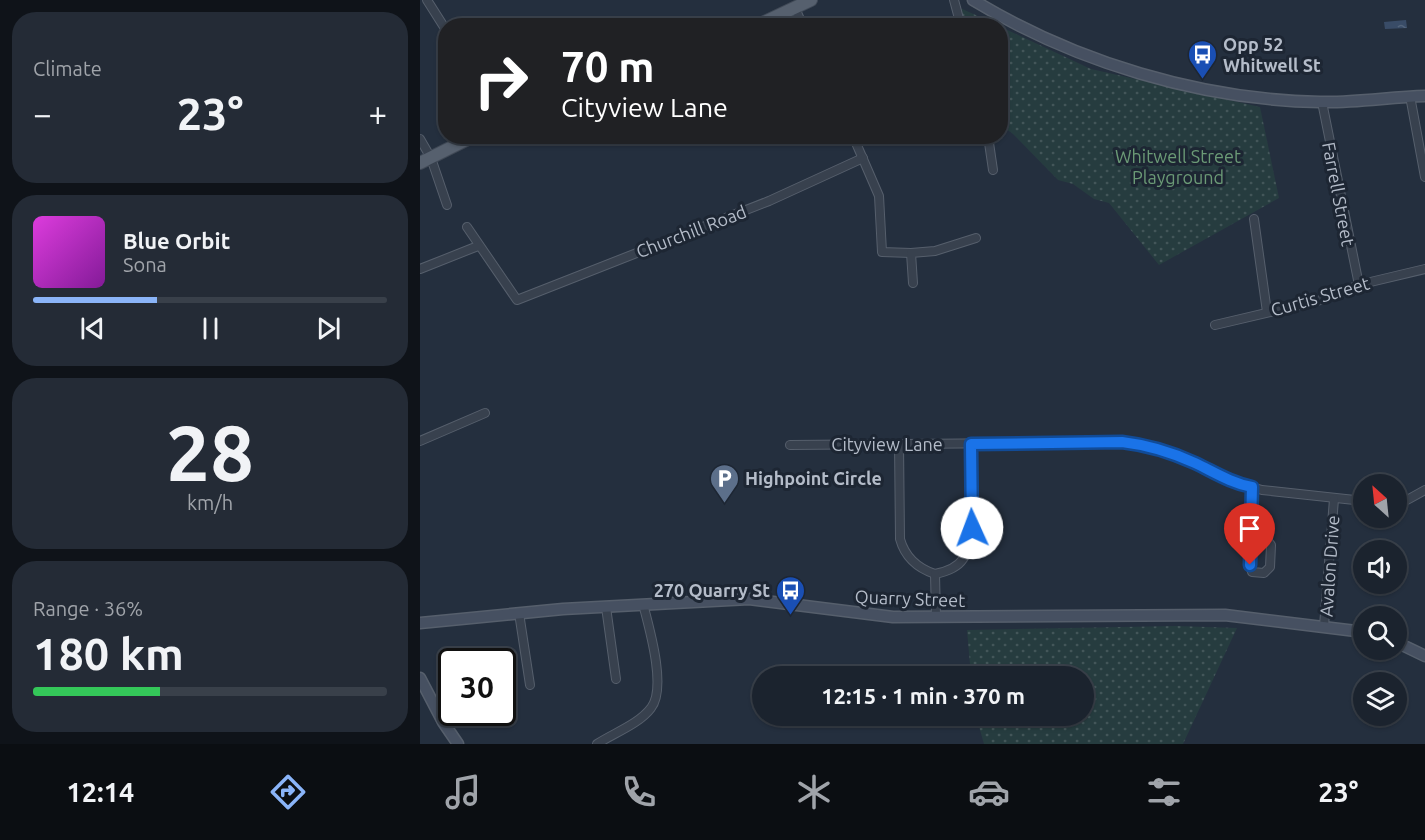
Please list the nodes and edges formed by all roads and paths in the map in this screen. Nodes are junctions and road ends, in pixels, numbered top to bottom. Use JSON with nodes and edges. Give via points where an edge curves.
{"nodes":[{"id":1,"x":427,"y":0,"type":"edge"},
{"id":2,"x":811,"y":0,"type":"edge"},
{"id":3,"x":954,"y":0,"type":"edge"},
{"id":4,"x":973,"y":0,"type":"edge"},
{"id":5,"x":795,"y":8,"type":"junction"},
{"id":6,"x":438,"y":18,"type":"edge"},
{"id":7,"x":773,"y":18,"type":"edge"},
{"id":8,"x":799,"y":18,"type":"edge"},
{"id":9,"x":959,"y":18,"type":"edge"},
{"id":10,"x":1008,"y":18,"type":"edge"},
{"id":11,"x":1008,"y":18,"type":"edge"},
{"id":12,"x":1410,"y":96,"type":"junction"},
{"id":13,"x":1425,"y":96,"type":"edge"},
{"id":14,"x":1322,"y":102,"type":"junction"},
{"id":15,"x":420,"y":139,"type":"edge"},
{"id":16,"x":458,"y":144,"type":"edge"},
{"id":17,"x":857,"y":144,"type":"edge"},
{"id":18,"x":989,"y":144,"type":"edge"},
{"id":19,"x":863,"y":158,"type":"junction"},
{"id":20,"x":426,"y":160,"type":"edge"},
{"id":21,"x":993,"y":170,"type":"dead end"},
{"id":22,"x":1425,"y":177,"type":"edge"},
{"id":23,"x":447,"y":205,"type":"dead end"},
{"id":24,"x":1254,"y":219,"type":"dead end"},
{"id":25,"x":467,"y":227,"type":"dead end"},
{"id":26,"x":976,"y":238,"type":"dead end"},
{"id":27,"x":478,"y":246,"type":"junction"},
{"id":28,"x":911,"y":253,"type":"junction"},
{"id":29,"x":1425,"y":269,"type":"edge"},
{"id":30,"x":420,"y":270,"type":"edge"},
{"id":31,"x":913,"y":283,"type":"dead end"},
{"id":32,"x":1359,"y":285,"type":"junction"},
{"id":33,"x":1267,"y":312,"type":"junction"},
{"id":34,"x":1215,"y":325,"type":"dead end"},
{"id":35,"x":485,"y":413,"type":"dead end"},
{"id":36,"x":420,"y":441,"type":"edge"},
{"id":37,"x":899,"y":444,"type":"junction"},
{"id":38,"x":971,"y":444,"type":"junction"},
{"id":39,"x":790,"y":445,"type":"dead end"},
{"id":40,"x":1252,"y":487,"type":"junction"},
{"id":41,"x":1425,"y":490,"type":"edge"},
{"id":42,"x":1334,"y":500,"type":"junction"},
{"id":43,"x":1407,"y":500,"type":"edge"},
{"id":44,"x":1353,"y":501,"type":"edge"},
{"id":45,"x":1251,"y":539,"type":"junction"},
{"id":46,"x":935,"y":574,"type":"junction"},
{"id":47,"x":643,"y":604,"type":"junction"},
{"id":48,"x":606,"y":607,"type":"junction"},
{"id":49,"x":519,"y":613,"type":"junction"},
{"id":50,"x":936,"y":616,"type":"junction"},
{"id":51,"x":420,"y":623,"type":"edge"},
{"id":52,"x":1324,"y":626,"type":"junction"},
{"id":53,"x":1353,"y":630,"type":"edge"},
{"id":54,"x":1407,"y":647,"type":"edge"},
{"id":55,"x":1425,"y":656,"type":"edge"},
{"id":56,"x":420,"y":678,"type":"edge"},
{"id":57,"x":616,"y":679,"type":"dead end"},
{"id":58,"x":530,"y":684,"type":"dead end"},
{"id":59,"x":458,"y":744,"type":"edge"},
{"id":60,"x":597,"y":744,"type":"edge"}],
"edges":[{"from":1,"to":6,"type":"street"},
{"from":2,"to":5,"type":"main road"},
{"from":3,"to":9,"type":"street"},
{"from":4,"to":11,"type":"main road"},
{"from":5,"to":7,"type":"main road"},
{"from":5,"to":8,"type":"street"},
{"from":10,"to":14,"type":"main road","via":[[1108,65],[1220,90],[1287,101]]},
{"from":12,"to":13,"type":"main road"},
{"from":12,"to":14,"type":"main road"},
{"from":12,"to":22,"type":"street"},
{"from":14,"to":32,"type":"street","name":"Farrell Street"},
{"from":15,"to":20,"type":"street"},
{"from":16,"to":20,"type":"main road"},
{"from":17,"to":19,"type":"street"},
{"from":18,"to":21,"type":"street"},
{"from":19,"to":27,"type":"street","name":"Churchill Road","via":[[769,201],[517,300]]},
{"from":19,"to":28,"type":"street","via":[[879,196],[882,252]]},
{"from":20,"to":23,"type":"street"},
{"from":24,"to":33,"type":"street"},
{"from":25,"to":27,"type":"street"},
{"from":26,"to":28,"type":"street","via":[[935,251]]},
{"from":27,"to":30,"type":"street"},
{"from":28,"to":31,"type":"street"},
{"from":29,"to":32,"type":"street","name":"Curtis Street"},
{"from":32,"to":33,"type":"street","name":"Curtis Street","via":[[1321,300]]},
{"from":33,"to":34,"type":"street","name":"Curtis Street"},
{"from":35,"to":36,"type":"street"},
{"from":37,"to":38,"type":"street","name":"Cityview Lane"},
{"from":37,"to":39,"type":"street","name":"Cityview Lane"},
{"from":37,"to":46,"type":"street","via":[[900,539],[917,565]]},
{"from":38,"to":40,"type":"street","name":"Cityview Lane","via":[[1146,445]]},
{"from":38,"to":46,"type":"street","via":[[971,543],[954,567]]},
{"from":40,"to":42,"type":"street","name":"Cityview Lane"},
{"from":40,"to":45,"type":"street"},
{"from":41,"to":43,"type":"street"},
{"from":42,"to":44,"type":"street","name":"Avalon Drive"},
{"from":42,"to":52,"type":"street","name":"Avalon Drive"},
{"from":45,"to":45,"type":"street","via":[[1252,572],[1264,573],[1270,567],[1271,545],[1266,539]]},
{"from":46,"to":50,"type":"street"},
{"from":47,"to":48,"type":"main road","name":"Quarry Street"},
{"from":47,"to":50,"type":"main road","name":"Quarry Street","via":[[749,599],[893,617]]},
{"from":47,"to":60,"type":"street","via":[[652,642],[657,696],[639,719]]},
{"from":48,"to":49,"type":"main road","name":"Quarry Street"},
{"from":48,"to":57,"type":"street"},
{"from":49,"to":51,"type":"main road","name":"Quarry Street"},
{"from":49,"to":58,"type":"street"},
{"from":50,"to":52,"type":"main road","name":"Quarry Street","via":[[1225,615]]},
{"from":52,"to":53,"type":"main road","name":"Quarry Street"},
{"from":54,"to":55,"type":"main road"},
{"from":56,"to":59,"type":"main road"}]}
